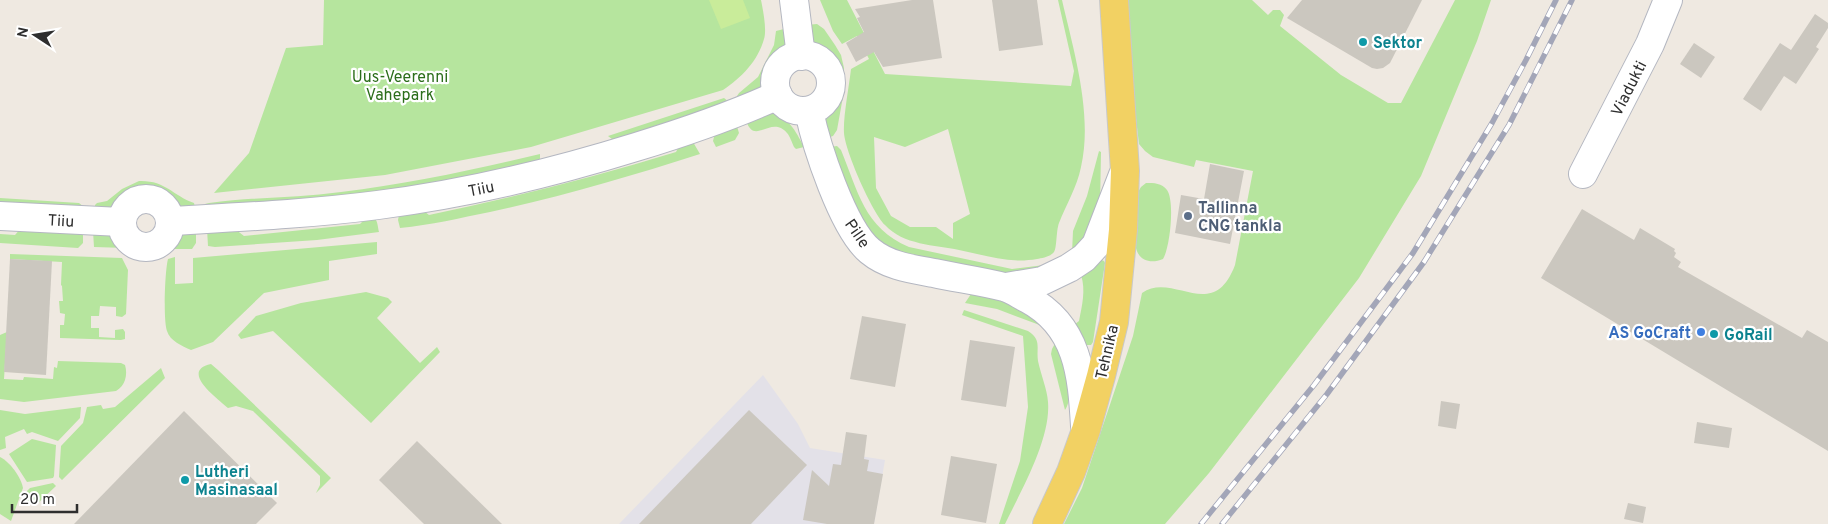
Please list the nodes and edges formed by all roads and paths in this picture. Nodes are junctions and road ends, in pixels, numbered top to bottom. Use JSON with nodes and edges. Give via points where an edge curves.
{"nodes":[{"id":1,"x":794,"y":0,"type":"edge"},
{"id":2,"x":1096,"y":0,"type":"edge"},
{"id":3,"x":1114,"y":0,"type":"edge"},
{"id":4,"x":1668,"y":0,"type":"edge"},
{"id":5,"x":801,"y":56,"type":"junction"},
{"id":6,"x":778,"y":95,"type":"junction"},
{"id":7,"x":809,"y":111,"type":"junction"},
{"id":8,"x":1125,"y":171,"type":"junction"},
{"id":9,"x":1583,"y":174,"type":"dead end"},
{"id":10,"x":0,"y":216,"type":"edge"},
{"id":11,"x":170,"y":221,"type":"junction"},
{"id":12,"x":121,"y":222,"type":"junction"},
{"id":13,"x":1006,"y":287,"type":"junction"},
{"id":14,"x":1086,"y":430,"type":"junction"},
{"id":15,"x":1047,"y":524,"type":"edge"}],
"edges":[{"from":1,"to":5,"type":"street"},
{"from":2,"to":8,"type":"main road","name":"Tehnika"},
{"from":3,"to":8,"type":"main road","name":"Tehnika"},
{"from":4,"to":9,"type":"street","name":"Viadukti","via":[[1650,44]]},
{"from":5,"to":6,"type":"street","via":[[785,62],[779,69],[776,77]]},
{"from":5,"to":7,"type":"street","via":[[817,60],[829,72],[831,80],[824,103]]},
{"from":6,"to":7,"type":"street","via":[[794,110]]},
{"from":6,"to":11,"type":"street","name":"Tiiu","via":[[701,127],[594,160],[484,188],[378,205],[282,215]]},
{"from":7,"to":13,"type":"street","name":"Pille","via":[[817,147],[842,207],[858,239],[870,252],[904,267]]},
{"from":8,"to":13,"type":"street","name":"Pille","via":[[1096,245],[1084,258],[1042,281]]},
{"from":8,"to":14,"type":"main road","name":"Tehnika","via":[[1124,230],[1114,322]]},
{"from":10,"to":12,"type":"street","name":"Tiiu"},
{"from":11,"to":12,"type":"street","via":[[164,206],[150,198],[134,202],[123,214]]},
{"from":11,"to":12,"type":"street","via":[[170,229],[161,242],[146,248],[126,237]]},
{"from":13,"to":14,"type":"street","name":"Pille","via":[[1040,306],[1059,323],[1078,359]]},
{"from":14,"to":15,"type":"main road","name":"Tehnika"}]}
